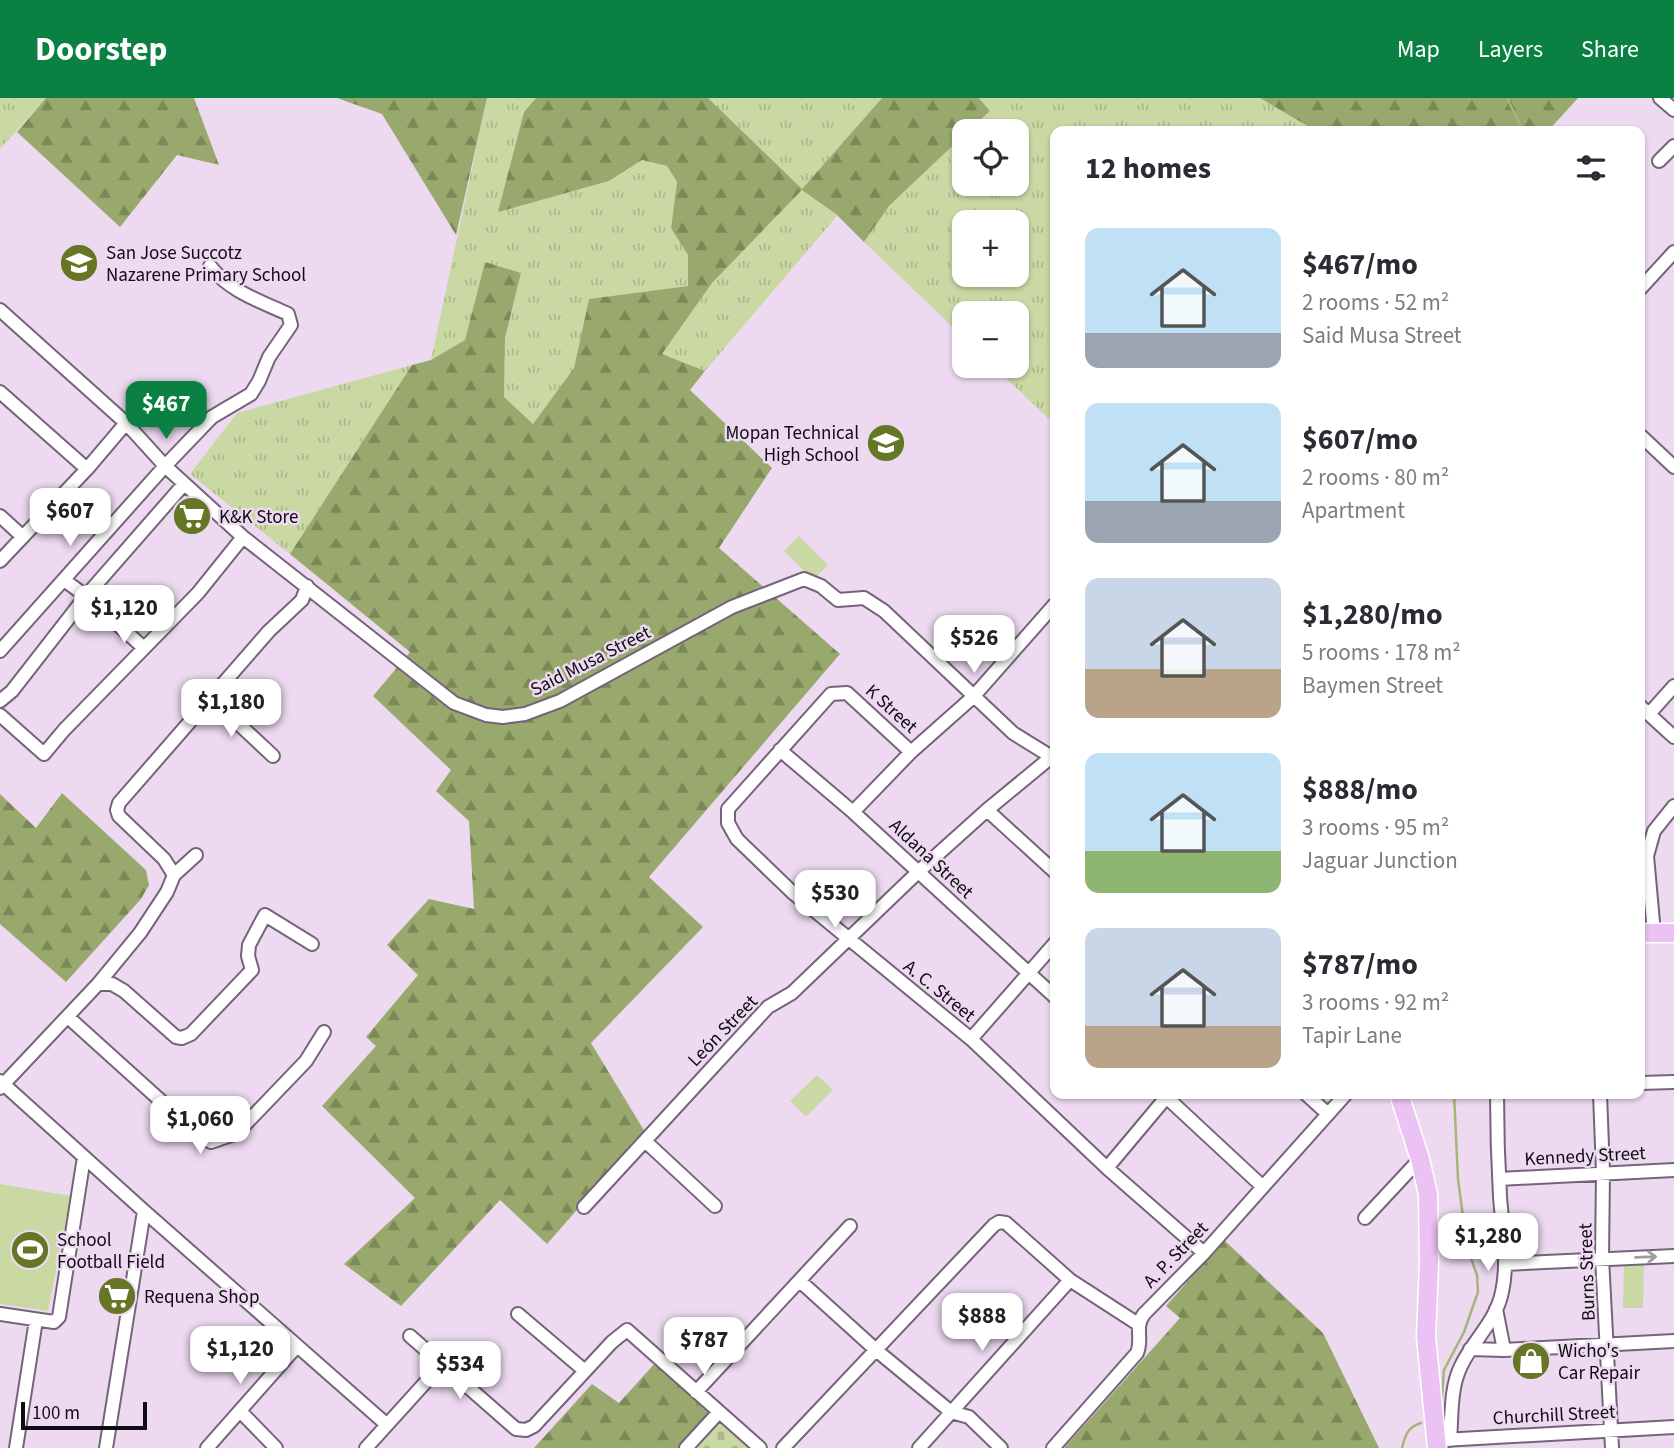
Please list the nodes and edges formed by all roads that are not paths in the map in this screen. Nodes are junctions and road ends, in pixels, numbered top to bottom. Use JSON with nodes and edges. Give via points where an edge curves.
{"nodes":[{"id":1,"x":1660,"y":98,"type":"edge"},
{"id":2,"x":1674,"y":110,"type":"edge"},
{"id":3,"x":1674,"y":146,"type":"edge"},
{"id":4,"x":1659,"y":161,"type":"dead end"},
{"id":5,"x":1674,"y":252,"type":"edge"},
{"id":6,"x":210,"y":266,"type":"dead end"},
{"id":7,"x":1645,"y":284,"type":"edge"},
{"id":8,"x":0,"y":310,"type":"edge"},
{"id":9,"x":0,"y":392,"type":"edge"},
{"id":10,"x":126,"y":423,"type":"junction"},
{"id":11,"x":1645,"y":440,"type":"edge"},
{"id":12,"x":165,"y":466,"type":"junction"},
{"id":13,"x":1674,"y":467,"type":"edge"},
{"id":14,"x":87,"y":469,"type":"junction"},
{"id":15,"x":184,"y":484,"type":"junction"},
{"id":16,"x":0,"y":516,"type":"edge"},
{"id":17,"x":23,"y":537,"type":"junction"},
{"id":18,"x":243,"y":537,"type":"junction"},
{"id":19,"x":0,"y":561,"type":"edge"},
{"id":20,"x":64,"y":580,"type":"junction"},
{"id":21,"x":307,"y":586,"type":"junction"},
{"id":22,"x":86,"y":596,"type":"junction"},
{"id":23,"x":1050,"y":610,"type":"edge"},
{"id":24,"x":1042,"y":619,"type":"junction"},
{"id":25,"x":1050,"y":623,"type":"edge"},
{"id":26,"x":144,"y":648,"type":"junction"},
{"id":27,"x":0,"y":651,"type":"edge"},
{"id":28,"x":1674,"y":687,"type":"edge"},
{"id":29,"x":847,"y":693,"type":"joint"},
{"id":30,"x":973,"y":697,"type":"junction"},
{"id":31,"x":211,"y":698,"type":"junction"},
{"id":32,"x":0,"y":701,"type":"edge"},
{"id":33,"x":1645,"y":709,"type":"edge"},
{"id":34,"x":1645,"y":711,"type":"edge"},
{"id":35,"x":0,"y":715,"type":"edge"},
{"id":36,"x":1674,"y":737,"type":"edge"},
{"id":37,"x":780,"y":750,"type":"junction"},
{"id":38,"x":911,"y":752,"type":"junction"},
{"id":39,"x":1050,"y":755,"type":"edge"},
{"id":40,"x":273,"y":756,"type":"dead end"},
{"id":41,"x":1050,"y":760,"type":"edge"},
{"id":42,"x":1674,"y":806,"type":"edge"},
{"id":43,"x":987,"y":810,"type":"junction"},
{"id":44,"x":853,"y":812,"type":"junction"},
{"id":45,"x":196,"y":855,"type":"dead end"},
{"id":46,"x":1050,"y":867,"type":"edge"},
{"id":47,"x":918,"y":872,"type":"junction"},
{"id":48,"x":174,"y":875,"type":"junction"},
{"id":49,"x":1647,"y":933,"type":"edge"},
{"id":50,"x":1674,"y":933,"type":"edge"},
{"id":51,"x":849,"y":940,"type":"junction"},
{"id":52,"x":312,"y":944,"type":"dead end"},
{"id":53,"x":1050,"y":948,"type":"edge"},
{"id":54,"x":1028,"y":972,"type":"junction"},
{"id":55,"x":98,"y":984,"type":"junction"},
{"id":56,"x":1050,"y":992,"type":"edge"},
{"id":57,"x":68,"y":1017,"type":"junction"},
{"id":58,"x":324,"y":1032,"type":"dead end"},
{"id":59,"x":971,"y":1039,"type":"junction"},
{"id":60,"x":1674,"y":1082,"type":"edge"},
{"id":61,"x":1645,"y":1083,"type":"edge"},
{"id":62,"x":1,"y":1085,"type":"edge"},
{"id":63,"x":1163,"y":1099,"type":"edge"},
{"id":64,"x":1170,"y":1099,"type":"edge"},
{"id":65,"x":1312,"y":1099,"type":"edge"},
{"id":66,"x":1342,"y":1099,"type":"edge"},
{"id":67,"x":1401,"y":1099,"type":"edge"},
{"id":68,"x":1497,"y":1099,"type":"edge"},
{"id":69,"x":1600,"y":1099,"type":"edge"},
{"id":70,"x":1328,"y":1114,"type":"junction"},
{"id":71,"x":645,"y":1141,"type":"junction"},
{"id":72,"x":84,"y":1157,"type":"junction"},
{"id":73,"x":1420,"y":1159,"type":"junction"},
{"id":74,"x":1107,"y":1168,"type":"junction"},
{"id":75,"x":1674,"y":1170,"type":"edge"},
{"id":76,"x":1603,"y":1172,"type":"junction"},
{"id":77,"x":1499,"y":1179,"type":"junction"},
{"id":78,"x":1263,"y":1187,"type":"junction"},
{"id":79,"x":715,"y":1206,"type":"dead end"},
{"id":80,"x":584,"y":1207,"type":"dead end"},
{"id":81,"x":144,"y":1211,"type":"junction"},
{"id":82,"x":1365,"y":1218,"type":"dead end"},
{"id":83,"x":850,"y":1226,"type":"dead end"},
{"id":84,"x":1204,"y":1253,"type":"junction"},
{"id":85,"x":1674,"y":1256,"type":"edge"},
{"id":86,"x":1602,"y":1258,"type":"junction"},
{"id":87,"x":1505,"y":1264,"type":"junction"},
{"id":88,"x":1070,"y":1280,"type":"junction"},
{"id":89,"x":801,"y":1282,"type":"junction"},
{"id":90,"x":1496,"y":1309,"type":"junction"},
{"id":91,"x":0,"y":1314,"type":"edge"},
{"id":92,"x":518,"y":1314,"type":"dead end"},
{"id":93,"x":36,"y":1320,"type":"junction"},
{"id":94,"x":1138,"y":1324,"type":"junction"},
{"id":95,"x":410,"y":1336,"type":"dead end"},
{"id":96,"x":1674,"y":1341,"type":"edge"},
{"id":97,"x":1608,"y":1343,"type":"junction"},
{"id":98,"x":298,"y":1346,"type":"junction"},
{"id":99,"x":1471,"y":1349,"type":"junction"},
{"id":100,"x":876,"y":1350,"type":"junction"},
{"id":101,"x":1504,"y":1350,"type":"junction"},
{"id":102,"x":443,"y":1363,"type":"junction"},
{"id":103,"x":585,"y":1371,"type":"junction"},
{"id":104,"x":696,"y":1392,"type":"junction"},
{"id":105,"x":240,"y":1411,"type":"junction"},
{"id":106,"x":719,"y":1412,"type":"junction"},
{"id":107,"x":951,"y":1412,"type":"junction"},
{"id":108,"x":386,"y":1424,"type":"junction"},
{"id":109,"x":1674,"y":1427,"type":"edge"},
{"id":110,"x":1610,"y":1430,"type":"junction"},
{"id":111,"x":1441,"y":1442,"type":"edge"},
{"id":112,"x":16,"y":1448,"type":"edge"},
{"id":113,"x":106,"y":1448,"type":"edge"},
{"id":114,"x":207,"y":1448,"type":"edge"},
{"id":115,"x":276,"y":1448,"type":"edge"},
{"id":116,"x":366,"y":1448,"type":"edge"},
{"id":117,"x":686,"y":1448,"type":"edge"},
{"id":118,"x":760,"y":1448,"type":"edge"},
{"id":119,"x":783,"y":1448,"type":"edge"},
{"id":120,"x":919,"y":1448,"type":"edge"},
{"id":121,"x":1001,"y":1448,"type":"edge"},
{"id":122,"x":1053,"y":1448,"type":"edge"},
{"id":123,"x":1612,"y":1448,"type":"edge"}],
"edges":[{"from":1,"to":2,"type":"street"},
{"from":3,"to":4,"type":"street"},
{"from":5,"to":7,"type":"street"},
{"from":6,"to":12,"type":"street","via":[[241,293],[288,314],[291,325],[251,394],[212,417]]},
{"from":8,"to":10,"type":"street","name":"Said Musa Street"},
{"from":9,"to":14,"type":"street"},
{"from":10,"to":12,"type":"street","name":"Said Musa Street"},
{"from":10,"to":14,"type":"street"},
{"from":11,"to":13,"type":"street"},
{"from":12,"to":15,"type":"street","name":"Said Musa Street"},
{"from":12,"to":20,"type":"street"},
{"from":14,"to":17,"type":"street"},
{"from":15,"to":18,"type":"street","name":"Said Musa Street"},
{"from":15,"to":22,"type":"street"},
{"from":16,"to":17,"type":"street"},
{"from":17,"to":19,"type":"street"},
{"from":18,"to":21,"type":"street","name":"Said Musa Street"},
{"from":18,"to":26,"type":"street","via":[[198,593]]},
{"from":20,"to":22,"type":"street"},
{"from":20,"to":27,"type":"street"},
{"from":21,"to":30,"type":"street","name":"Said Musa Street","via":[[429,685],[454,703],[486,715],[525,714],[560,701],[732,607],[804,579],[838,600],[864,598],[884,611]]},
{"from":21,"to":31,"type":"street","via":[[302,600]]},
{"from":22,"to":26,"type":"street"},
{"from":22,"to":32,"type":"street"},
{"from":23,"to":24,"type":"street"},
{"from":24,"to":25,"type":"street"},
{"from":24,"to":30,"type":"street"},
{"from":26,"to":35,"type":"street","via":[[44,754]]},
{"from":28,"to":33,"type":"street"},
{"from":29,"to":37,"type":"street","name":"A. C. Street","via":[[831,694]]},
{"from":29,"to":38,"type":"street","name":"K Street"},
{"from":30,"to":38,"type":"street"},
{"from":30,"to":39,"type":"street","name":"Said Musa Street","via":[[1013,733]]},
{"from":31,"to":40,"type":"street"},
{"from":31,"to":48,"type":"street","via":[[123,797],[117,810]]},
{"from":34,"to":36,"type":"street"},
{"from":37,"to":44,"type":"street","name":"Aldana Street"},
{"from":37,"to":51,"type":"street","name":"A. C. Street","via":[[728,809],[728,823],[737,839]]},
{"from":38,"to":44,"type":"street"},
{"from":41,"to":43,"type":"street","name":"León Street"},
{"from":42,"to":49,"type":"street","via":[[1654,831],[1647,856]]},
{"from":43,"to":46,"type":"street"},
{"from":43,"to":47,"type":"street","name":"León Street"},
{"from":44,"to":47,"type":"street","name":"Aldana Street"},
{"from":45,"to":48,"type":"street"},
{"from":47,"to":51,"type":"street","name":"León Street"},
{"from":47,"to":54,"type":"street","name":"Aldana Street"},
{"from":48,"to":55,"type":"street","via":[[140,933]]},
{"from":49,"to":50,"type":"highway"},
{"from":51,"to":59,"type":"street","name":"A. C. Street"},
{"from":51,"to":71,"type":"street","name":"León Street","via":[[792,993],[768,1007]]},
{"from":52,"to":55,"type":"street","via":[[265,915],[249,945],[252,970],[182,1038],[124,991],[112,984]]},
{"from":53,"to":54,"type":"street"},
{"from":54,"to":56,"type":"street","name":"Aldana Street"},
{"from":54,"to":59,"type":"street"},
{"from":55,"to":57,"type":"street"},
{"from":57,"to":58,"type":"street","via":[[211,1142],[237,1133],[306,1061]]},
{"from":57,"to":62,"type":"street"},
{"from":59,"to":74,"type":"street","name":"A. C. Street"},
{"from":60,"to":61,"type":"street"},
{"from":62,"to":72,"type":"street"},
{"from":63,"to":74,"type":"street"},
{"from":64,"to":78,"type":"street"},
{"from":65,"to":70,"type":"street"},
{"from":66,"to":70,"type":"street","name":"A. P. Street"},
{"from":67,"to":73,"type":"highway"},
{"from":68,"to":77,"type":"street"},
{"from":69,"to":76,"type":"street","name":"Burns Street"},
{"from":70,"to":78,"type":"street","name":"A. P. Street"},
{"from":71,"to":79,"type":"street"},
{"from":71,"to":80,"type":"street","name":"León Street"},
{"from":72,"to":81,"type":"street"},
{"from":72,"to":93,"type":"street","via":[[59,1317],[54,1322]]},
{"from":73,"to":82,"type":"street"},
{"from":73,"to":111,"type":"highway","via":[[1428,1194],[1426,1337]]},
{"from":74,"to":84,"type":"street","name":"A. C. Street"},
{"from":75,"to":76,"type":"street","name":"Kennedy Street"},
{"from":76,"to":77,"type":"street","name":"Kennedy Street"},
{"from":76,"to":86,"type":"street","name":"Burns Street"},
{"from":77,"to":87,"type":"street"},
{"from":78,"to":84,"type":"street","name":"A. P. Street"},
{"from":81,"to":98,"type":"street"},
{"from":81,"to":113,"type":"street"},
{"from":83,"to":89,"type":"street"},
{"from":84,"to":94,"type":"street","name":"A. P. Street"},
{"from":86,"to":85,"type":"street","one_way":true},
{"from":86,"to":87,"type":"street"},
{"from":86,"to":97,"type":"street","name":"Burns Street"},
{"from":87,"to":90,"type":"street"},
{"from":88,"to":94,"type":"street"},
{"from":88,"to":100,"type":"street","via":[[1006,1223],[999,1222]]},
{"from":88,"to":107,"type":"street"},
{"from":89,"to":100,"type":"street"},
{"from":89,"to":104,"type":"street"},
{"from":90,"to":99,"type":"street"},
{"from":90,"to":101,"type":"street"},
{"from":91,"to":93,"type":"street"},
{"from":92,"to":103,"type":"street"},
{"from":93,"to":112,"type":"street"},
{"from":94,"to":122,"type":"street","via":[[1137,1353]]},
{"from":95,"to":102,"type":"street"},
{"from":96,"to":97,"type":"street"},
{"from":97,"to":101,"type":"street"},
{"from":97,"to":110,"type":"street","name":"Burns Street"},
{"from":98,"to":105,"type":"street"},
{"from":98,"to":108,"type":"street"},
{"from":99,"to":101,"type":"street"},
{"from":99,"to":111,"type":"street","via":[[1455,1382]]},
{"from":100,"to":107,"type":"street"},
{"from":100,"to":119,"type":"street"},
{"from":102,"to":103,"type":"street","via":[[516,1429],[526,1430]]},
{"from":102,"to":108,"type":"street"},
{"from":103,"to":104,"type":"street","via":[[626,1330]]},
{"from":104,"to":106,"type":"street"},
{"from":105,"to":114,"type":"street"},
{"from":105,"to":115,"type":"street"},
{"from":106,"to":117,"type":"street"},
{"from":106,"to":118,"type":"street"},
{"from":107,"to":120,"type":"street"},
{"from":107,"to":121,"type":"street","via":[[969,1417]]},
{"from":108,"to":116,"type":"street"},
{"from":109,"to":110,"type":"street","name":"Churchill Street"},
{"from":110,"to":111,"type":"street","name":"Churchill Street"},
{"from":110,"to":123,"type":"street","name":"Burns Street"}]}
